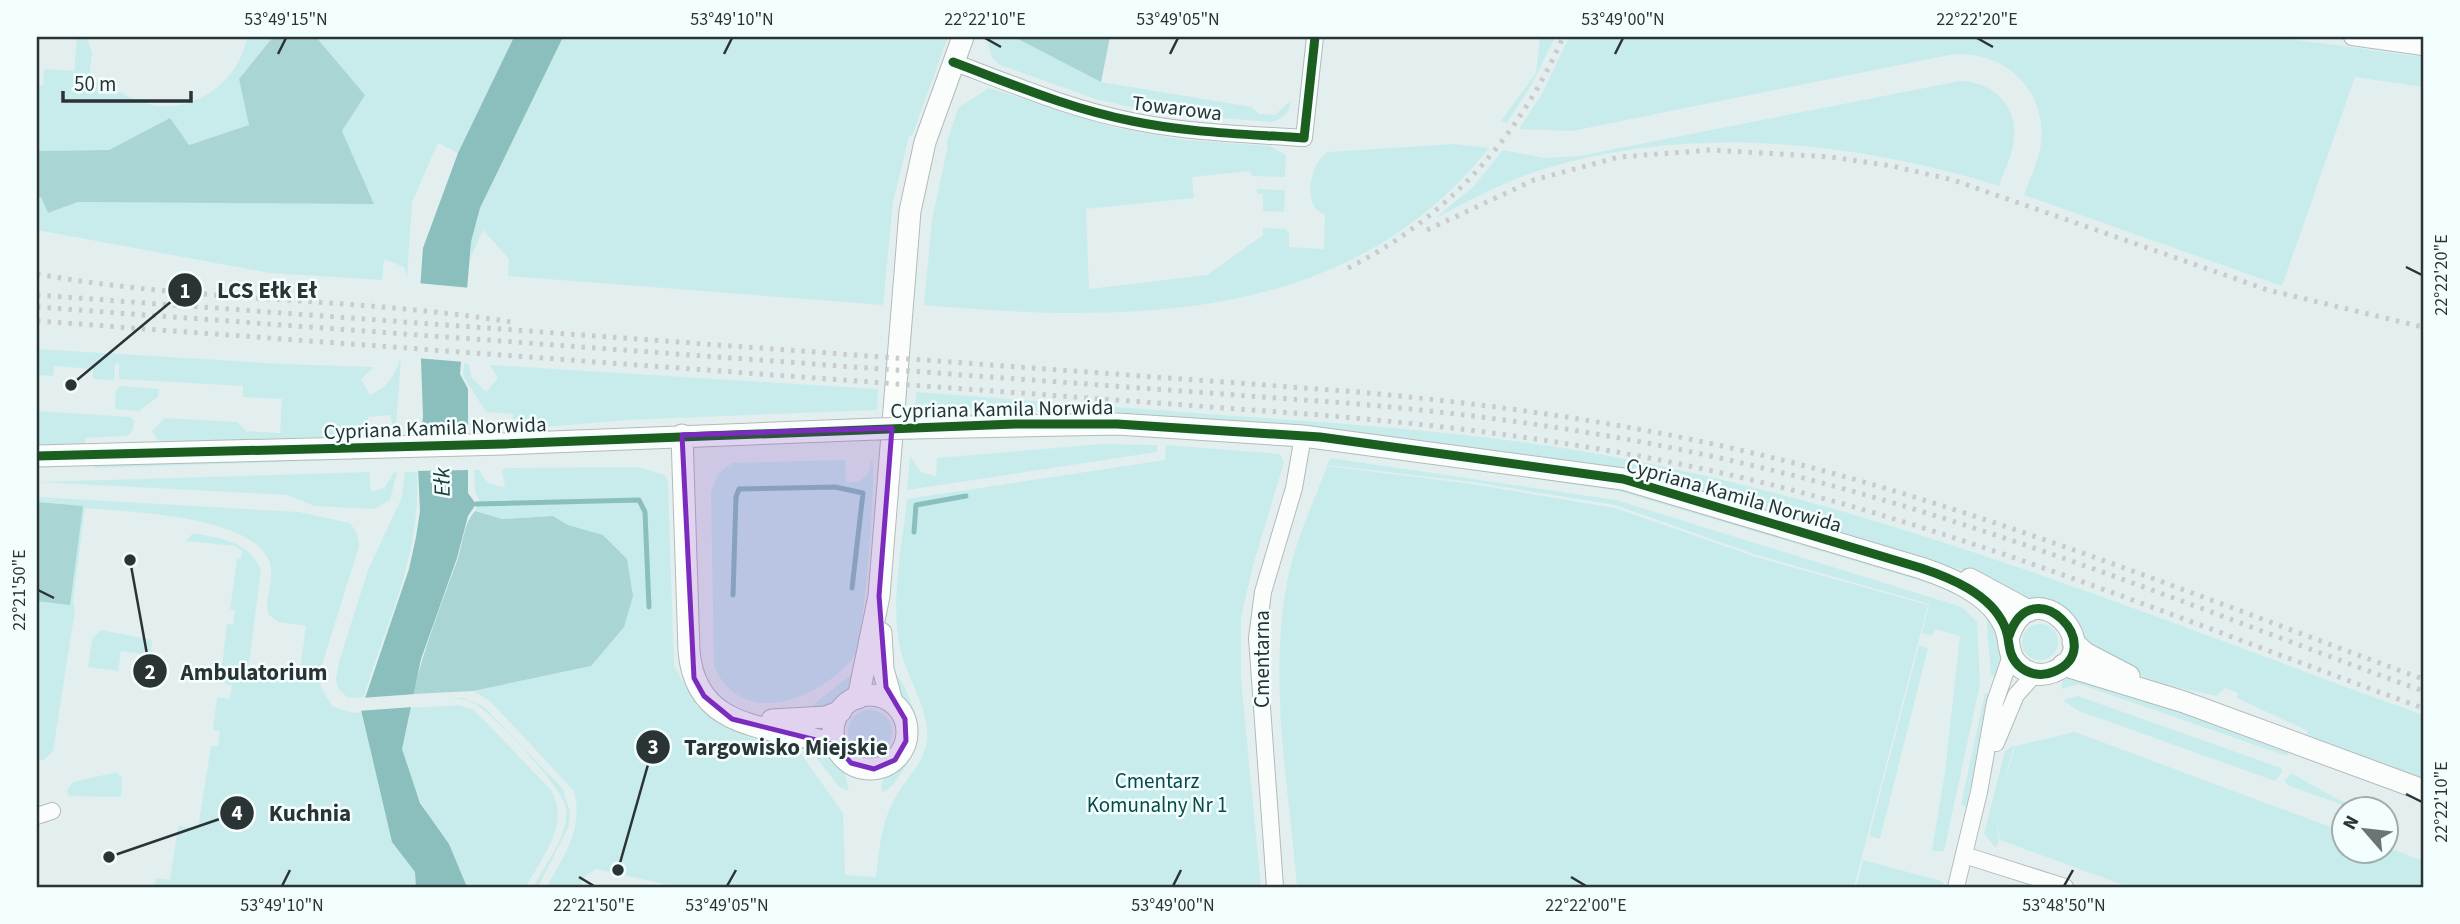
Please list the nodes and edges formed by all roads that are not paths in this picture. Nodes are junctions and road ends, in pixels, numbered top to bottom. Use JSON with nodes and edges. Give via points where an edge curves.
{"nodes":[{"id":1,"x":963,"y":37,"type":"edge"},
{"id":2,"x":1315,"y":37,"type":"edge"},
{"id":3,"x":2352,"y":37,"type":"edge"},
{"id":4,"x":2423,"y":47,"type":"edge"},
{"id":5,"x":953,"y":62,"type":"junction"},
{"id":6,"x":682,"y":435,"type":"junction"},
{"id":7,"x":1303,"y":436,"type":"junction"},
{"id":8,"x":37,"y":456,"type":"edge"},
{"id":9,"x":1921,"y":568,"type":"junction"},
{"id":10,"x":879,"y":596,"type":"junction"},
{"id":11,"x":2029,"y":611,"type":"junction"},
{"id":12,"x":2073,"y":642,"type":"junction"},
{"id":13,"x":2010,"y":646,"type":"junction"},
{"id":14,"x":2063,"y":665,"type":"junction"},
{"id":15,"x":2035,"y":674,"type":"junction"},
{"id":16,"x":892,"y":702,"type":"junction"},
{"id":17,"x":2185,"y":702,"type":"junction"},
{"id":18,"x":849,"y":704,"type":"junction"},
{"id":19,"x":732,"y":719,"type":"junction"},
{"id":20,"x":836,"y":745,"type":"junction"},
{"id":21,"x":2423,"y":790,"type":"edge"},
{"id":22,"x":1979,"y":792,"type":"junction"},
{"id":23,"x":1964,"y":855,"type":"junction"},
{"id":24,"x":1275,"y":887,"type":"edge"},
{"id":25,"x":1956,"y":887,"type":"edge"},
{"id":26,"x":2065,"y":887,"type":"edge"}],
"edges":[{"from":1,"to":5,"type":"street"},
{"from":2,"to":5,"type":"street","name":"Towarowa","via":[[1304,138],[1132,121],[1066,104]]},
{"from":3,"to":4,"type":"street"},
{"from":5,"to":10,"type":"street","via":[[925,142],[908,224]]},
{"from":6,"to":7,"type":"street","name":"Cypriana Kamila Norwida","bridge":true,"via":[[1117,424]]},
{"from":6,"to":8,"type":"street","name":"Cypriana Kamila Norwida"},
{"from":6,"to":19,"type":"street","via":[[692,669],[704,696]]},
{"from":7,"to":9,"type":"street","name":"Cypriana Kamila Norwida","via":[[1623,479]]},
{"from":7,"to":24,"type":"street","name":"Cmentarna","via":[[1257,638]]},
{"from":9,"to":11,"type":"street","name":"Cypriana Kamila Norwida","via":[[1977,582]]},
{"from":9,"to":13,"type":"street","name":"Cypriana Kamila Norwida","via":[[1974,593],[2004,623]]},
{"from":10,"to":16,"type":"street","via":[[883,670]]},
{"from":10,"to":18,"type":"street"},
{"from":11,"to":12,"type":"street","via":[[2060,615]]},
{"from":11,"to":13,"type":"street","via":[[2016,621]]},
{"from":12,"to":14,"type":"street"},
{"from":12,"to":17,"type":"street","via":[[2108,665]]},
{"from":13,"to":15,"type":"street","via":[[2017,664]]},
{"from":13,"to":22,"type":"street"},
{"from":14,"to":15,"type":"street","via":[[2050,673]]},
{"from":14,"to":17,"type":"street"},
{"from":15,"to":22,"type":"street","via":[[2008,708]]},
{"from":16,"to":18,"type":"street","via":[[869,695]]},
{"from":16,"to":20,"type":"street","via":[[907,730],[895,760],[874,769],[862,768],[844,758]]},
{"from":17,"to":21,"type":"street"},
{"from":18,"to":19,"type":"street","via":[[826,717]]},
{"from":18,"to":20,"type":"street","via":[[834,727]]},
{"from":19,"to":20,"type":"street"},
{"from":22,"to":23,"type":"street"},
{"from":23,"to":25,"type":"street"},
{"from":23,"to":26,"type":"street"}]}
